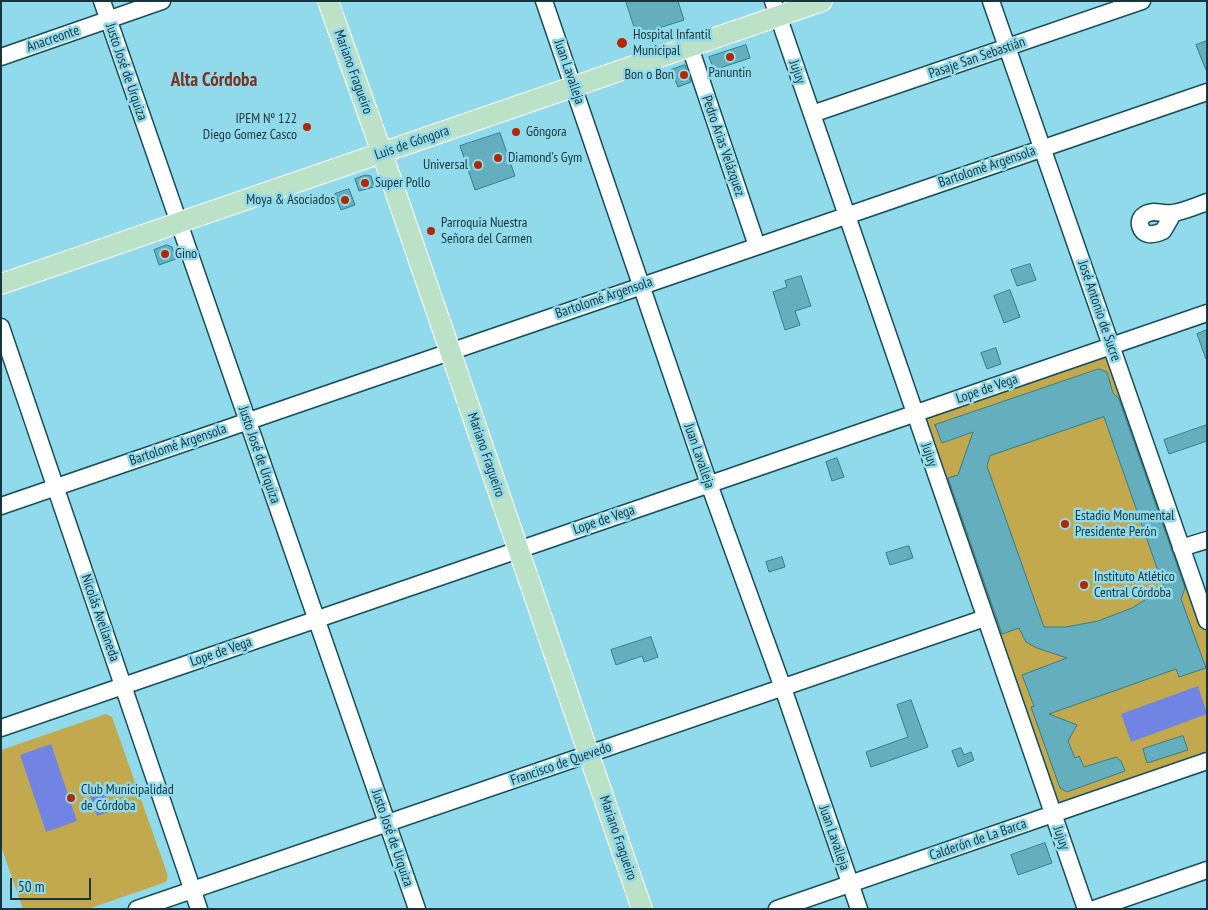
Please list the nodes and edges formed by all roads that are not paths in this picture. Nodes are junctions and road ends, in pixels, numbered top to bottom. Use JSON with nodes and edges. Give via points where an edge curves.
{"nodes":[{"id":1,"x":102,"y":1,"type":"edge"},
{"id":2,"x":162,"y":1,"type":"edge"},
{"id":3,"x":328,"y":1,"type":"edge"},
{"id":4,"x":544,"y":1,"type":"edge"},
{"id":5,"x":822,"y":1,"type":"edge"},
{"id":6,"x":991,"y":1,"type":"edge"},
{"id":7,"x":1142,"y":1,"type":"edge"},
{"id":8,"x":776,"y":9,"type":"edge"},
{"id":9,"x":108,"y":20,"type":"junction"},
{"id":10,"x":690,"y":47,"type":"junction"},
{"id":11,"x":1007,"y":47,"type":"junction"},
{"id":12,"x":1,"y":57,"type":"edge"},
{"id":13,"x":574,"y":87,"type":"junction"},
{"id":14,"x":1207,"y":92,"type":"edge"},
{"id":15,"x":812,"y":114,"type":"junction"},
{"id":16,"x":1042,"y":148,"type":"junction"},
{"id":17,"x":382,"y":153,"type":"junction"},
{"id":18,"x":1207,"y":202,"type":"edge"},
{"id":19,"x":1172,"y":214,"type":"dead end"},
{"id":20,"x":847,"y":215,"type":"junction"},
{"id":21,"x":178,"y":223,"type":"junction"},
{"id":22,"x":756,"y":246,"type":"junction"},
{"id":23,"x":1,"y":284,"type":"edge"},
{"id":24,"x":641,"y":285,"type":"junction"},
{"id":25,"x":1207,"y":313,"type":"edge"},
{"id":26,"x":1,"y":327,"type":"edge"},
{"id":27,"x":1111,"y":346,"type":"junction"},
{"id":28,"x":451,"y":351,"type":"junction"},
{"id":29,"x":915,"y":413,"type":"junction"},
{"id":30,"x":247,"y":421,"type":"junction"},
{"id":31,"x":709,"y":484,"type":"junction"},
{"id":32,"x":56,"y":487,"type":"junction"},
{"id":33,"x":1,"y":506,"type":"edge"},
{"id":34,"x":1207,"y":540,"type":"edge"},
{"id":35,"x":1181,"y":548,"type":"junction"},
{"id":36,"x":519,"y":550,"type":"junction"},
{"id":37,"x":985,"y":618,"type":"junction"},
{"id":38,"x":316,"y":620,"type":"junction"},
{"id":39,"x":1207,"y":622,"type":"edge"},
{"id":40,"x":124,"y":686,"type":"junction"},
{"id":41,"x":783,"y":688,"type":"junction"},
{"id":42,"x":1,"y":728,"type":"edge"},
{"id":43,"x":589,"y":754,"type":"junction"},
{"id":44,"x":1207,"y":762,"type":"edge"},
{"id":45,"x":1053,"y":814,"type":"junction"},
{"id":46,"x":387,"y":824,"type":"junction"},
{"id":47,"x":1207,"y":870,"type":"edge"},
{"id":48,"x":850,"y":884,"type":"junction"},
{"id":49,"x":193,"y":889,"type":"junction"},
{"id":50,"x":137,"y":909,"type":"edge"},
{"id":51,"x":199,"y":909,"type":"edge"},
{"id":52,"x":417,"y":909,"type":"edge"},
{"id":53,"x":642,"y":909,"type":"edge"},
{"id":54,"x":777,"y":909,"type":"edge"},
{"id":55,"x":859,"y":909,"type":"edge"},
{"id":56,"x":1086,"y":909,"type":"edge"},
{"id":57,"x":1094,"y":909,"type":"edge"}],
"edges":[{"from":1,"to":9,"type":"street","name":"Justo José de Urquiza"},
{"from":2,"to":9,"type":"street","name":"Anacreonte"},
{"from":3,"to":17,"type":"main road","name":"Mariano Fragueiro"},
{"from":4,"to":13,"type":"street","name":"Juan Lavalleja"},
{"from":5,"to":8,"type":"main road","name":"Luis de Góngora"},
{"from":6,"to":11,"type":"street","name":"José Antonio de Sucre"},
{"from":7,"to":11,"type":"street","name":"Pasaje San Sebastián"},
{"from":8,"to":10,"type":"main road","name":"Luis de Góngora"},
{"from":8,"to":15,"type":"street","name":"Jujuy"},
{"from":9,"to":12,"type":"street","name":"Anacreonte"},
{"from":9,"to":21,"type":"street","name":"Justo José de Urquiza"},
{"from":10,"to":13,"type":"main road","name":"Luis de Góngora"},
{"from":10,"to":22,"type":"street","name":"Pedro Arias Velázquez"},
{"from":11,"to":15,"type":"street","name":"Pasaje San Sebastián"},
{"from":11,"to":16,"type":"street","name":"José Antonio de Sucre"},
{"from":13,"to":17,"type":"main road","name":"Luis de Góngora"},
{"from":13,"to":24,"type":"street","name":"Juan Lavalleja"},
{"from":14,"to":16,"type":"street","name":"Bartolomé Argensola"},
{"from":15,"to":20,"type":"street","name":"Jujuy"},
{"from":16,"to":20,"type":"street","name":"Bartolomé Argensola"},
{"from":16,"to":27,"type":"street","name":"José Antonio de Sucre"},
{"from":17,"to":21,"type":"main road","name":"Luis de Góngora"},
{"from":17,"to":28,"type":"main road","name":"Mariano Fragueiro"},
{"from":18,"to":19,"type":"street"},
{"from":20,"to":22,"type":"street","name":"Bartolomé Argensola"},
{"from":20,"to":29,"type":"street","name":"Jujuy"},
{"from":21,"to":23,"type":"main road","name":"Luis de Góngora"},
{"from":21,"to":30,"type":"street","name":"Justo José de Urquiza"},
{"from":22,"to":24,"type":"street","name":"Bartolomé Argensola"},
{"from":24,"to":28,"type":"street","name":"Bartolomé Argensola"},
{"from":24,"to":31,"type":"street","name":"Juan Lavalleja"},
{"from":25,"to":27,"type":"street","name":"Lope de Vega"},
{"from":26,"to":32,"type":"street","name":"Nicolás Avellaneda"},
{"from":27,"to":29,"type":"street","name":"Lope de Vega"},
{"from":27,"to":35,"type":"street","name":"José Antonio de Sucre"},
{"from":28,"to":30,"type":"street","name":"Bartolomé Argensola"},
{"from":28,"to":36,"type":"main road","name":"Mariano Fragueiro"},
{"from":29,"to":31,"type":"street","name":"Lope de Vega"},
{"from":29,"to":37,"type":"street","name":"Jujuy"},
{"from":30,"to":32,"type":"street","name":"Bartolomé Argensola"},
{"from":30,"to":38,"type":"street","name":"Justo José de Urquiza"},
{"from":31,"to":36,"type":"street","name":"Lope de Vega"},
{"from":31,"to":41,"type":"street","name":"Juan Lavalleja"},
{"from":32,"to":33,"type":"street","name":"Bartolomé Argensola"},
{"from":32,"to":40,"type":"street","name":"Nicolás Avellaneda"},
{"from":34,"to":35,"type":"street"},
{"from":35,"to":39,"type":"street","name":"José Antonio de Sucre"},
{"from":36,"to":38,"type":"street","name":"Lope de Vega"},
{"from":36,"to":43,"type":"main road","name":"Mariano Fragueiro"},
{"from":37,"to":41,"type":"street","name":"Francisco de Quevedo"},
{"from":37,"to":45,"type":"street","name":"Jujuy"},
{"from":38,"to":40,"type":"street","name":"Lope de Vega"},
{"from":38,"to":46,"type":"street","name":"Justo José de Urquiza"},
{"from":40,"to":42,"type":"street","name":"Lope de Vega"},
{"from":40,"to":49,"type":"street","name":"Nicolás Avellaneda"},
{"from":41,"to":43,"type":"street","name":"Francisco de Quevedo"},
{"from":41,"to":48,"type":"street","name":"Juan Lavalleja"},
{"from":43,"to":46,"type":"street","name":"Francisco de Quevedo"},
{"from":43,"to":53,"type":"main road","name":"Mariano Fragueiro"},
{"from":44,"to":45,"type":"street","name":"Calderón de La Barca"},
{"from":45,"to":48,"type":"street","name":"Calderón de La Barca"},
{"from":45,"to":56,"type":"street","name":"Jujuy"},
{"from":46,"to":49,"type":"street","name":"Francisco de Quevedo"},
{"from":46,"to":52,"type":"street","name":"Justo José de Urquiza"},
{"from":47,"to":57,"type":"street"},
{"from":48,"to":54,"type":"street","name":"Calderón de La Barca"},
{"from":48,"to":55,"type":"street","name":"Juan Lavalleja"},
{"from":49,"to":50,"type":"street","name":"Francisco de Quevedo"},
{"from":49,"to":51,"type":"street","name":"Nicolás Avellaneda"}]}
